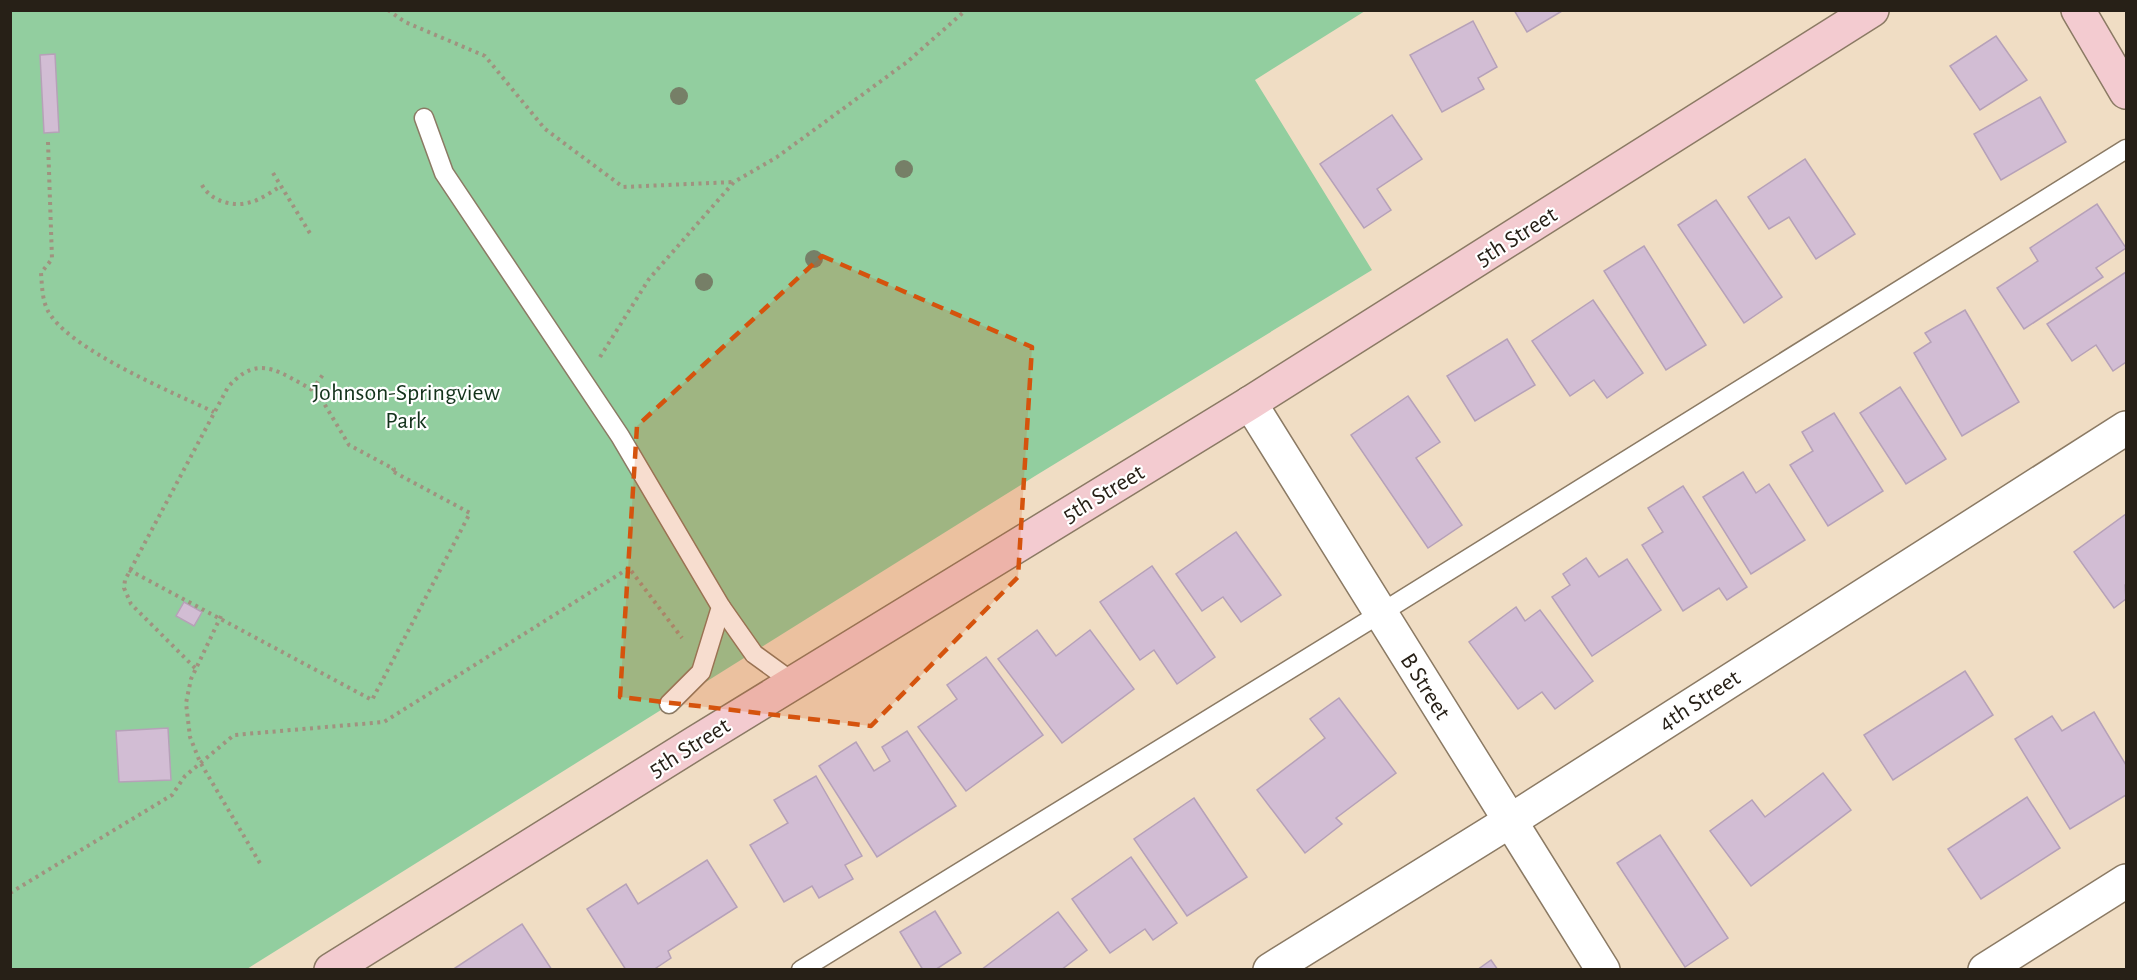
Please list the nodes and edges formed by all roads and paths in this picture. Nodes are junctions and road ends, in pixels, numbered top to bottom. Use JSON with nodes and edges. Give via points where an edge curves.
{"nodes":[{"id":1,"x":388,"y":10,"type":"edge"},
{"id":2,"x":966,"y":10,"type":"edge"},
{"id":3,"x":1872,"y":10,"type":"edge"},
{"id":4,"x":2078,"y":10,"type":"edge"},
{"id":5,"x":2127,"y":92,"type":"edge"},
{"id":6,"x":424,"y":118,"type":"dead end"},
{"id":7,"x":48,"y":142,"type":"dead end"},
{"id":8,"x":2127,"y":149,"type":"edge"},
{"id":9,"x":273,"y":173,"type":"dead end"},
{"id":10,"x":734,"y":182,"type":"junction"},
{"id":11,"x":202,"y":185,"type":"dead end"},
{"id":12,"x":281,"y":186,"type":"junction"},
{"id":13,"x":311,"y":235,"type":"dead end"},
{"id":14,"x":324,"y":373,"type":"dead end"},
{"id":15,"x":584,"y":383,"type":"junction"},
{"id":16,"x":312,"y":390,"type":"junction"},
{"id":17,"x":1250,"y":403,"type":"junction"},
{"id":18,"x":214,"y":412,"type":"junction"},
{"id":19,"x":2127,"y":428,"type":"edge"},
{"id":20,"x":129,"y":570,"type":"junction"},
{"id":21,"x":721,"y":606,"type":"junction"},
{"id":22,"x":1381,"y":613,"type":"junction"},
{"id":23,"x":220,"y":618,"type":"junction"},
{"id":24,"x":195,"y":668,"type":"junction"},
{"id":25,"x":700,"y":672,"type":"junction"},
{"id":26,"x":794,"y":682,"type":"junction"},
{"id":27,"x":669,"y":704,"type":"dead end"},
{"id":28,"x":200,"y":762,"type":"junction"},
{"id":29,"x":1510,"y":821,"type":"junction"},
{"id":30,"x":261,"y":865,"type":"dead end"},
{"id":31,"x":2127,"y":881,"type":"edge"},
{"id":32,"x":10,"y":893,"type":"edge"},
{"id":33,"x":331,"y":969,"type":"edge"},
{"id":34,"x":801,"y":969,"type":"edge"},
{"id":35,"x":1270,"y":969,"type":"edge"},
{"id":36,"x":1602,"y":969,"type":"edge"},
{"id":37,"x":1984,"y":969,"type":"edge"}],
"edges":[{"from":1,"to":10,"type":"path","via":[[405,22],[485,56],[545,129],[623,187]]},
{"from":2,"to":10,"type":"path","via":[[907,62],[777,157]]},
{"from":3,"to":17,"type":"street","name":"5th Street"},
{"from":4,"to":5,"type":"street"},
{"from":6,"to":15,"type":"lane","via":[[444,173]]},
{"from":7,"to":18,"type":"path","via":[[52,259],[41,273],[48,310],[64,330],[99,355]]},
{"from":8,"to":22,"type":"lane"},
{"from":9,"to":12,"type":"path"},
{"from":10,"to":15,"type":"path","via":[[649,279]]},
{"from":11,"to":12,"type":"path","via":[[214,198],[239,204],[255,201]]},
{"from":12,"to":13,"type":"path"},
{"from":14,"to":16,"type":"path"},
{"from":15,"to":21,"type":"lane"},
{"from":16,"to":18,"type":"path","via":[[280,372],[260,367],[240,375]]},
{"from":16,"to":23,"type":"path","via":[[319,395],[349,445],[470,513],[372,700]]},
{"from":17,"to":22,"type":"street","name":"B Street"},
{"from":17,"to":26,"type":"street","name":"5th Street"},
{"from":18,"to":20,"type":"path"},
{"from":19,"to":29,"type":"street","name":"4th Street"},
{"from":20,"to":23,"type":"path"},
{"from":20,"to":24,"type":"path","via":[[124,588],[131,604]]},
{"from":21,"to":25,"type":"lane"},
{"from":21,"to":26,"type":"lane","via":[[754,654]]},
{"from":22,"to":29,"type":"street","name":"B Street"},
{"from":22,"to":34,"type":"lane"},
{"from":23,"to":24,"type":"path"},
{"from":24,"to":28,"type":"path","via":[[186,714]]},
{"from":25,"to":27,"type":"lane"},
{"from":25,"to":28,"type":"path","via":[[684,657],[691,651],[628,568],[384,722],[234,735]]},
{"from":26,"to":33,"type":"street","name":"5th Street"},
{"from":28,"to":30,"type":"path"},
{"from":28,"to":32,"type":"path","via":[[172,795]]},
{"from":29,"to":35,"type":"street","name":"4th Street"},
{"from":29,"to":36,"type":"street","name":"B Street"},
{"from":31,"to":37,"type":"street"}]}
